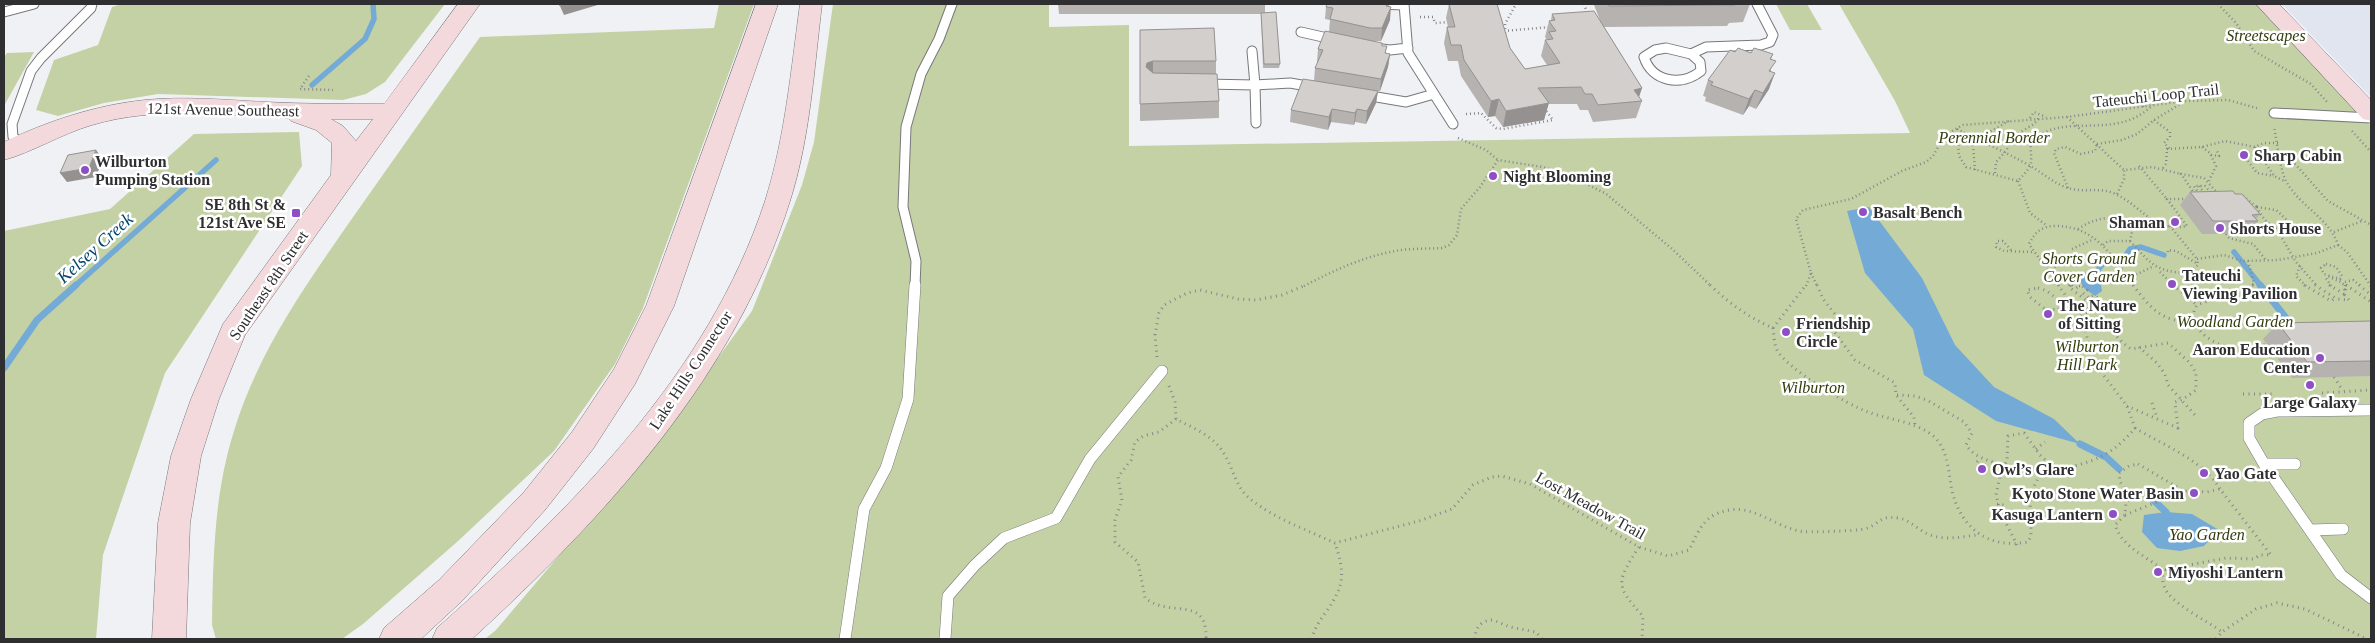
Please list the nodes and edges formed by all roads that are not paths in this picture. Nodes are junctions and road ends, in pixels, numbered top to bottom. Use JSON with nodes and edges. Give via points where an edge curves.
{"nodes":[{"id":1,"x":34,"y":4,"type":"edge"},
{"id":2,"x":92,"y":4,"type":"edge"},
{"id":3,"x":469,"y":4,"type":"edge"},
{"id":4,"x":767,"y":4,"type":"edge"},
{"id":5,"x":811,"y":4,"type":"edge"},
{"id":6,"x":952,"y":4,"type":"edge"},
{"id":7,"x":1379,"y":4,"type":"edge"},
{"id":8,"x":1757,"y":4,"type":"edge"},
{"id":9,"x":2268,"y":4,"type":"edge"},
{"id":10,"x":1404,"y":5,"type":"edge"},
{"id":11,"x":4,"y":12,"type":"edge"},
{"id":12,"x":1301,"y":32,"type":"dead end"},
{"id":13,"x":1346,"y":42,"type":"edge"},
{"id":14,"x":1364,"y":46,"type":"edge"},
{"id":15,"x":1408,"y":48,"type":"junction"},
{"id":16,"x":1252,"y":51,"type":"dead end"},
{"id":17,"x":1691,"y":54,"type":"junction"},
{"id":18,"x":1190,"y":84,"type":"edge"},
{"id":19,"x":1255,"y":84,"type":"junction"},
{"id":20,"x":1319,"y":88,"type":"edge"},
{"id":21,"x":1358,"y":94,"type":"edge"},
{"id":22,"x":1434,"y":94,"type":"junction"},
{"id":23,"x":281,"y":110,"type":"junction"},
{"id":24,"x":390,"y":111,"type":"junction"},
{"id":25,"x":2274,"y":113,"type":"road end"},
{"id":26,"x":2371,"y":114,"type":"edge"},
{"id":27,"x":2371,"y":118,"type":"edge"},
{"id":28,"x":1256,"y":123,"type":"dead end"},
{"id":29,"x":1453,"y":124,"type":"road end"},
{"id":30,"x":12,"y":147,"type":"edge"},
{"id":31,"x":342,"y":176,"type":"junction"},
{"id":32,"x":1162,"y":371,"type":"road end"},
{"id":33,"x":2371,"y":410,"type":"edge"},
{"id":34,"x":2264,"y":464,"type":"junction"},
{"id":35,"x":2295,"y":464,"type":"dead end"},
{"id":36,"x":2310,"y":530,"type":"junction"},
{"id":37,"x":2343,"y":530,"type":"dead end"},
{"id":38,"x":2371,"y":598,"type":"edge"},
{"id":39,"x":169,"y":639,"type":"edge"},
{"id":40,"x":396,"y":639,"type":"edge"},
{"id":41,"x":450,"y":639,"type":"edge"},
{"id":42,"x":845,"y":639,"type":"edge"},
{"id":43,"x":945,"y":639,"type":"edge"}],
"edges":[{"from":1,"to":11,"type":"lane"},
{"from":2,"to":30,"type":"lane","via":[[31,71],[12,124]]},
{"from":3,"to":24,"type":"main road","name":"Southeast 8th Street"},
{"from":4,"to":40,"type":"main road","via":[[660,306],[621,385],[557,476],[460,581]]},
{"from":5,"to":41,"type":"main road","name":"Lake Hills Connector","via":[[792,142],[777,202],[757,256],[733,304],[701,358],[635,451],[554,541]]},
{"from":6,"to":42,"type":"lane","via":[[921,74],[906,127],[903,207],[916,261],[908,399],[886,468],[864,509]]},
{"from":7,"to":10,"type":"lane"},
{"from":8,"to":17,"type":"lane","via":[[1773,35],[1770,42],[1706,46]]},
{"from":9,"to":26,"type":"main road"},
{"from":10,"to":15,"type":"lane"},
{"from":12,"to":13,"type":"lane"},
{"from":14,"to":15,"type":"lane","via":[[1390,50]]},
{"from":15,"to":22,"type":"lane"},
{"from":16,"to":19,"type":"lane"},
{"from":17,"to":17,"type":"lane","via":[[1677,48],[1650,50],[1644,57],[1645,66],[1668,80],[1695,78],[1701,71],[1700,62]]},
{"from":18,"to":19,"type":"lane"},
{"from":19,"to":20,"type":"lane","via":[[1290,83]]},
{"from":19,"to":28,"type":"lane"},
{"from":21,"to":22,"type":"lane","via":[[1406,102]]},
{"from":22,"to":29,"type":"lane"},
{"from":23,"to":24,"type":"main road","name":"121st Avenue Southeast"},
{"from":23,"to":30,"type":"main road","name":"121st Avenue Southeast","via":[[195,106],[138,108],[82,119]]},
{"from":23,"to":31,"type":"main road","via":[[321,122],[335,131],[344,142]]},
{"from":24,"to":31,"type":"main road","name":"Southeast 8th Street"},
{"from":25,"to":27,"type":"lane"},
{"from":31,"to":39,"type":"main road","name":"Southeast 8th Street","via":[[233,331],[205,399],[186,456],[174,523]]},
{"from":32,"to":43,"type":"lane","via":[[1090,459],[1056,518],[1004,538],[948,596]]},
{"from":33,"to":34,"type":"lane","via":[[2262,414],[2249,422],[2250,438]]},
{"from":34,"to":35,"type":"lane"},
{"from":34,"to":36,"type":"lane"},
{"from":36,"to":37,"type":"lane"},
{"from":36,"to":38,"type":"lane","via":[[2342,574]]}]}
